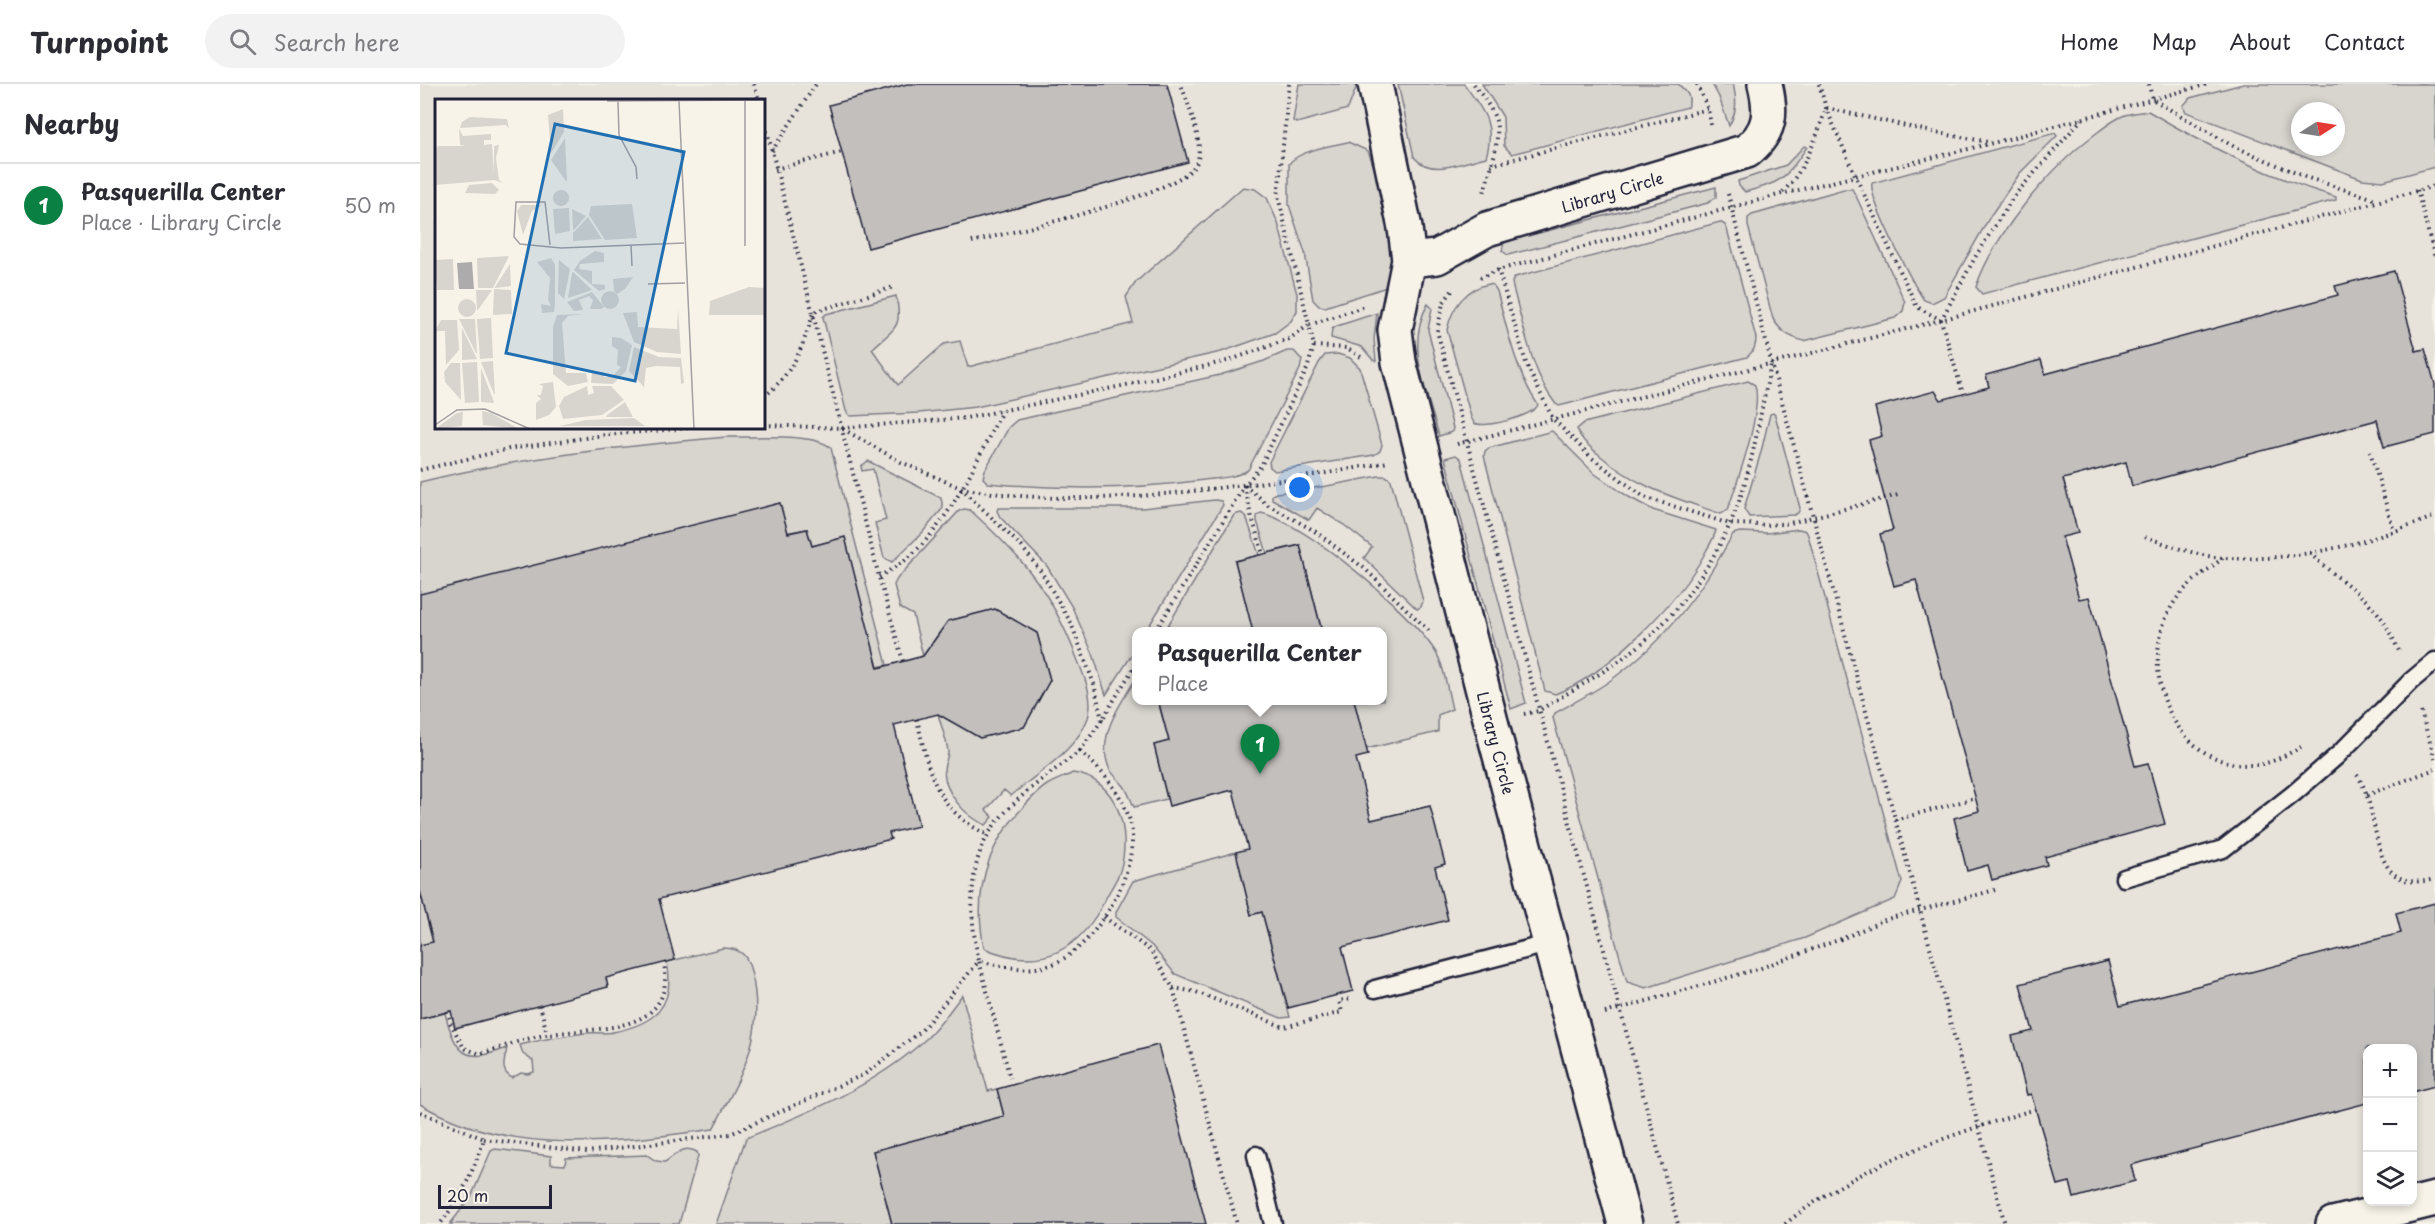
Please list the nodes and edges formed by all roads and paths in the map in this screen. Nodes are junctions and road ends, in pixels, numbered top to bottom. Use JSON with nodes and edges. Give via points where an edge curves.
{"nodes":[{"id":1,"x":754,"y":84,"type":"edge"},
{"id":2,"x":816,"y":84,"type":"edge"},
{"id":3,"x":1181,"y":84,"type":"edge"},
{"id":4,"x":1289,"y":84,"type":"edge"},
{"id":5,"x":1375,"y":84,"type":"edge"},
{"id":6,"x":1474,"y":84,"type":"edge"},
{"id":7,"x":1696,"y":84,"type":"edge"},
{"id":8,"x":1765,"y":84,"type":"edge"},
{"id":9,"x":1820,"y":84,"type":"edge"},
{"id":10,"x":2148,"y":84,"type":"edge"},
{"id":11,"x":2208,"y":84,"type":"edge"},
{"id":12,"x":759,"y":99,"type":"edge"},
{"id":13,"x":2152,"y":99,"type":"junction"},
{"id":14,"x":1826,"y":108,"type":"junction"},
{"id":15,"x":1708,"y":109,"type":"junction"},
{"id":16,"x":2083,"y":118,"type":"junction"},
{"id":17,"x":765,"y":123,"type":"edge"},
{"id":18,"x":1993,"y":143,"type":"junction"},
{"id":19,"x":772,"y":151,"type":"junction"},
{"id":20,"x":842,"y":152,"type":"dead end"},
{"id":21,"x":1719,"y":159,"type":"junction"},
{"id":22,"x":1491,"y":165,"type":"junction"},
{"id":23,"x":776,"y":169,"type":"junction"},
{"id":24,"x":1854,"y":175,"type":"junction"},
{"id":25,"x":2435,"y":186,"type":"edge"},
{"id":26,"x":2418,"y":190,"type":"junction"},
{"id":27,"x":1782,"y":194,"type":"junction"},
{"id":28,"x":1483,"y":195,"type":"dead end"},
{"id":29,"x":2378,"y":200,"type":"junction"},
{"id":30,"x":1732,"y":208,"type":"junction"},
{"id":31,"x":972,"y":242,"type":"dead end"},
{"id":32,"x":2435,"y":258,"type":"edge"},
{"id":33,"x":1409,"y":260,"type":"junction"},
{"id":34,"x":1498,"y":270,"type":"junction"},
{"id":35,"x":1476,"y":279,"type":"dead end"},
{"id":36,"x":894,"y":287,"type":"dead end"},
{"id":37,"x":1404,"y":294,"type":"junction"},
{"id":38,"x":814,"y":312,"type":"junction"},
{"id":39,"x":1941,"y":320,"type":"junction"},
{"id":40,"x":1309,"y":325,"type":"junction"},
{"id":41,"x":1314,"y":346,"type":"junction"},
{"id":42,"x":1365,"y":363,"type":"dead end"},
{"id":43,"x":1772,"y":365,"type":"junction"},
{"id":44,"x":1963,"y":394,"type":"dead end"},
{"id":45,"x":765,"y":397,"type":"edge"},
{"id":46,"x":1002,"y":410,"type":"junction"},
{"id":47,"x":1553,"y":419,"type":"junction"},
{"id":48,"x":765,"y":424,"type":"edge"},
{"id":49,"x":841,"y":428,"type":"junction"},
{"id":50,"x":676,"y":429,"type":"edge"},
{"id":51,"x":1467,"y":441,"type":"junction"},
{"id":52,"x":1450,"y":445,"type":"dead end"},
{"id":53,"x":2370,"y":451,"type":"dead end"},
{"id":54,"x":1393,"y":461,"type":"dead end"},
{"id":55,"x":420,"y":470,"type":"edge"},
{"id":56,"x":1245,"y":485,"type":"junction"},
{"id":57,"x":960,"y":488,"type":"junction"},
{"id":58,"x":1898,"y":495,"type":"dead end"},
{"id":59,"x":2435,"y":516,"type":"edge"},
{"id":60,"x":1813,"y":517,"type":"junction"},
{"id":61,"x":1730,"y":524,"type":"junction"},
{"id":62,"x":2394,"y":531,"type":"junction"},
{"id":63,"x":2145,"y":537,"type":"dead end"},
{"id":64,"x":2310,"y":553,"type":"junction"},
{"id":65,"x":1263,"y":554,"type":"dead end"},
{"id":66,"x":2223,"y":558,"type":"junction"},
{"id":67,"x":879,"y":577,"type":"junction"},
{"id":68,"x":1158,"y":627,"type":"edge"},
{"id":69,"x":1437,"y":638,"type":"dead end"},
{"id":70,"x":2396,"y":646,"type":"dead end"},
{"id":71,"x":903,"y":661,"type":"dead end"},
{"id":72,"x":2435,"y":661,"type":"edge"},
{"id":73,"x":1132,"y":670,"type":"edge"},
{"id":74,"x":2418,"y":704,"type":"dead end"},
{"id":75,"x":1538,"y":711,"type":"junction"},
{"id":76,"x":918,"y":719,"type":"dead end"},
{"id":77,"x":1102,"y":720,"type":"junction"},
{"id":78,"x":2310,"y":744,"type":"dead end"},
{"id":79,"x":1080,"y":751,"type":"junction"},
{"id":80,"x":2435,"y":759,"type":"edge"},
{"id":81,"x":2435,"y":770,"type":"edge"},
{"id":82,"x":2355,"y":772,"type":"dead end"},
{"id":83,"x":2367,"y":795,"type":"junction"},
{"id":84,"x":1975,"y":798,"type":"dead end"},
{"id":85,"x":1895,"y":820,"type":"junction"},
{"id":86,"x":988,"y":835,"type":"junction"},
{"id":87,"x":2124,"y":878,"type":"dead end"},
{"id":88,"x":2435,"y":879,"type":"edge"},
{"id":89,"x":1995,"y":890,"type":"dead end"},
{"id":90,"x":1919,"y":910,"type":"junction"},
{"id":91,"x":1104,"y":917,"type":"junction"},
{"id":92,"x":1551,"y":943,"type":"junction"},
{"id":93,"x":979,"y":961,"type":"junction"},
{"id":94,"x":664,"y":963,"type":"dead end"},
{"id":95,"x":1173,"y":988,"type":"junction"},
{"id":96,"x":1375,"y":989,"type":"dead end"},
{"id":97,"x":1358,"y":997,"type":"dead end"},
{"id":98,"x":540,"y":1005,"type":"dead end"},
{"id":99,"x":1618,"y":1010,"type":"junction"},
{"id":100,"x":448,"y":1011,"type":"dead end"},
{"id":101,"x":1601,"y":1014,"type":"dead end"},
{"id":102,"x":547,"y":1034,"type":"junction"},
{"id":103,"x":1010,"y":1078,"type":"dead end"},
{"id":104,"x":2036,"y":1109,"type":"dead end"},
{"id":105,"x":420,"y":1112,"type":"edge"},
{"id":106,"x":1978,"y":1126,"type":"junction"},
{"id":107,"x":484,"y":1139,"type":"junction"},
{"id":108,"x":1256,"y":1155,"type":"dead end"},
{"id":109,"x":2435,"y":1199,"type":"edge"},
{"id":110,"x":440,"y":1224,"type":"edge"},
{"id":111,"x":1237,"y":1224,"type":"edge"},
{"id":112,"x":1273,"y":1224,"type":"edge"},
{"id":113,"x":1625,"y":1224,"type":"edge"},
{"id":114,"x":1678,"y":1224,"type":"edge"},
{"id":115,"x":1785,"y":1224,"type":"edge"},
{"id":116,"x":2005,"y":1224,"type":"edge"},
{"id":117,"x":2333,"y":1224,"type":"edge"}],
"edges":[{"from":1,"to":12,"type":"path"},
{"from":2,"to":19,"type":"path"},
{"from":3,"to":31,"type":"path","via":[[1199,144],[1196,164],[1174,182],[1144,196]]},
{"from":4,"to":40,"type":"path","via":[[1278,196]]},
{"from":5,"to":33,"type":"street","name":"Library Circle"},
{"from":6,"to":22,"type":"path","via":[[1496,123]]},
{"from":7,"to":15,"type":"path"},
{"from":8,"to":21,"type":"street","name":"Library Circle","via":[[1769,111],[1761,139],[1747,151]]},
{"from":9,"to":14,"type":"path"},
{"from":10,"to":13,"type":"path"},
{"from":11,"to":13,"type":"path"},
{"from":13,"to":16,"type":"path"},
{"from":13,"to":29,"type":"path","via":[[2231,145],[2305,177]]},
{"from":14,"to":18,"type":"path"},
{"from":14,"to":24,"type":"path"},
{"from":14,"to":27,"type":"path","via":[[1814,147]]},
{"from":15,"to":21,"type":"path"},
{"from":15,"to":22,"type":"path"},
{"from":16,"to":18,"type":"path"},
{"from":16,"to":39,"type":"path","via":[[2014,196]]},
{"from":17,"to":19,"type":"path"},
{"from":18,"to":24,"type":"path"},
{"from":19,"to":23,"type":"path"},
{"from":20,"to":23,"type":"path"},
{"from":21,"to":30,"type":"path"},
{"from":21,"to":33,"type":"street","name":"Library Circle","via":[[1487,229],[1437,257]]},
{"from":22,"to":28,"type":"path"},
{"from":23,"to":38,"type":"path"},
{"from":24,"to":27,"type":"path"},
{"from":24,"to":39,"type":"path","via":[[1917,307]]},
{"from":25,"to":26,"type":"path"},
{"from":26,"to":29,"type":"path"},
{"from":26,"to":32,"type":"path"},
{"from":27,"to":30,"type":"path"},
{"from":29,"to":39,"type":"path"},
{"from":30,"to":34,"type":"path"},
{"from":30,"to":43,"type":"path"},
{"from":33,"to":37,"type":"street","name":"Library Circle"},
{"from":34,"to":35,"type":"path"},
{"from":34,"to":47,"type":"path","via":[[1527,366]]},
{"from":36,"to":38,"type":"path"},
{"from":37,"to":40,"type":"path"},
{"from":37,"to":51,"type":"path","via":[[1441,286],[1454,288],[1443,303],[1437,331]]},
{"from":37,"to":92,"type":"street","name":"Library Circle","via":[[1395,330],[1399,362]]},
{"from":38,"to":45,"type":"path","via":[[800,353],[783,380]]},
{"from":38,"to":49,"type":"path"},
{"from":39,"to":43,"type":"path"},
{"from":39,"to":44,"type":"path"},
{"from":40,"to":41,"type":"path"},
{"from":40,"to":46,"type":"path","via":[[1289,339],[1227,361]]},
{"from":41,"to":42,"type":"path","via":[[1347,348]]},
{"from":41,"to":56,"type":"path","via":[[1261,466]]},
{"from":43,"to":47,"type":"path"},
{"from":43,"to":60,"type":"path"},
{"from":43,"to":61,"type":"path"},
{"from":46,"to":49,"type":"path","via":[[966,418]]},
{"from":46,"to":57,"type":"path"},
{"from":47,"to":51,"type":"path"},
{"from":47,"to":61,"type":"path","via":[[1592,459],[1644,497]]},
{"from":48,"to":49,"type":"path"},
{"from":49,"to":57,"type":"path"},
{"from":49,"to":67,"type":"path"},
{"from":50,"to":55,"type":"path","via":[[509,449]]},
{"from":51,"to":52,"type":"path"},
{"from":51,"to":75,"type":"path"},
{"from":53,"to":62,"type":"path"},
{"from":54,"to":56,"type":"path"},
{"from":56,"to":57,"type":"path","via":[[1155,496],[1097,497],[1000,495]]},
{"from":56,"to":65,"type":"path"},
{"from":56,"to":68,"type":"path"},
{"from":56,"to":69,"type":"path","via":[[1268,506],[1313,530],[1364,568]]},
{"from":57,"to":67,"type":"path","via":[[951,508],[933,531],[903,561]]},
{"from":57,"to":77,"type":"path","via":[[1022,547],[1057,598],[1082,650]]},
{"from":58,"to":60,"type":"path"},
{"from":59,"to":62,"type":"path"},
{"from":60,"to":61,"type":"path","via":[[1768,525]]},
{"from":60,"to":85,"type":"path"},
{"from":61,"to":75,"type":"path","via":[[1697,583],[1666,621],[1608,667]]},
{"from":62,"to":64,"type":"path"},
{"from":63,"to":66,"type":"path"},
{"from":64,"to":66,"type":"path"},
{"from":64,"to":70,"type":"path","via":[[2380,616]]},
{"from":66,"to":78,"type":"path","via":[[2192,582],[2173,604],[2160,632],[2156,659],[2159,685],[2169,713],[2209,755],[2234,764],[2257,765]]},
{"from":67,"to":71,"type":"path"},
{"from":72,"to":87,"type":"lane","via":[[2338,755],[2223,849]]},
{"from":73,"to":77,"type":"path"},
{"from":74,"to":80,"type":"path"},
{"from":75,"to":99,"type":"path"},
{"from":76,"to":86,"type":"path","via":[[930,774],[946,802],[967,825]]},
{"from":77,"to":79,"type":"path"},
{"from":79,"to":86,"type":"path","via":[[1020,797]]},
{"from":79,"to":91,"type":"path","via":[[1118,792],[1130,822],[1130,860]]},
{"from":81,"to":83,"type":"path"},
{"from":82,"to":83,"type":"path"},
{"from":83,"to":88,"type":"path","via":[[2384,862],[2391,874],[2404,882]]},
{"from":84,"to":85,"type":"path"},
{"from":85,"to":90,"type":"path"},
{"from":86,"to":93,"type":"path","via":[[976,869],[971,903]]},
{"from":89,"to":90,"type":"path"},
{"from":90,"to":99,"type":"path","via":[[1758,969]]},
{"from":90,"to":106,"type":"path"},
{"from":91,"to":93,"type":"path","via":[[1076,951],[1046,967],[1022,968]]},
{"from":91,"to":95,"type":"path","via":[[1151,951]]},
{"from":92,"to":96,"type":"lane"},
{"from":92,"to":113,"type":"street","name":"Library Circle"},
{"from":93,"to":103,"type":"path"},
{"from":93,"to":107,"type":"path","via":[[921,1031],[865,1074],[730,1134],[587,1152]]},
{"from":94,"to":102,"type":"path","via":[[665,989],[660,1001],[638,1020]]},
{"from":95,"to":97,"type":"path","via":[[1196,992],[1284,1028],[1342,1012],[1339,1001]]},
{"from":95,"to":111,"type":"path"},
{"from":98,"to":102,"type":"path"},
{"from":99,"to":101,"type":"path"},
{"from":99,"to":114,"type":"path"},
{"from":100,"to":102,"type":"path","via":[[464,1048],[480,1054]]},
{"from":104,"to":106,"type":"path"},
{"from":105,"to":107,"type":"path"},
{"from":106,"to":115,"type":"path","via":[[1873,1168]]},
{"from":106,"to":116,"type":"path"},
{"from":107,"to":110,"type":"path","via":[[459,1200]]},
{"from":108,"to":112,"type":"lane"},
{"from":109,"to":117,"type":"street"}]}
